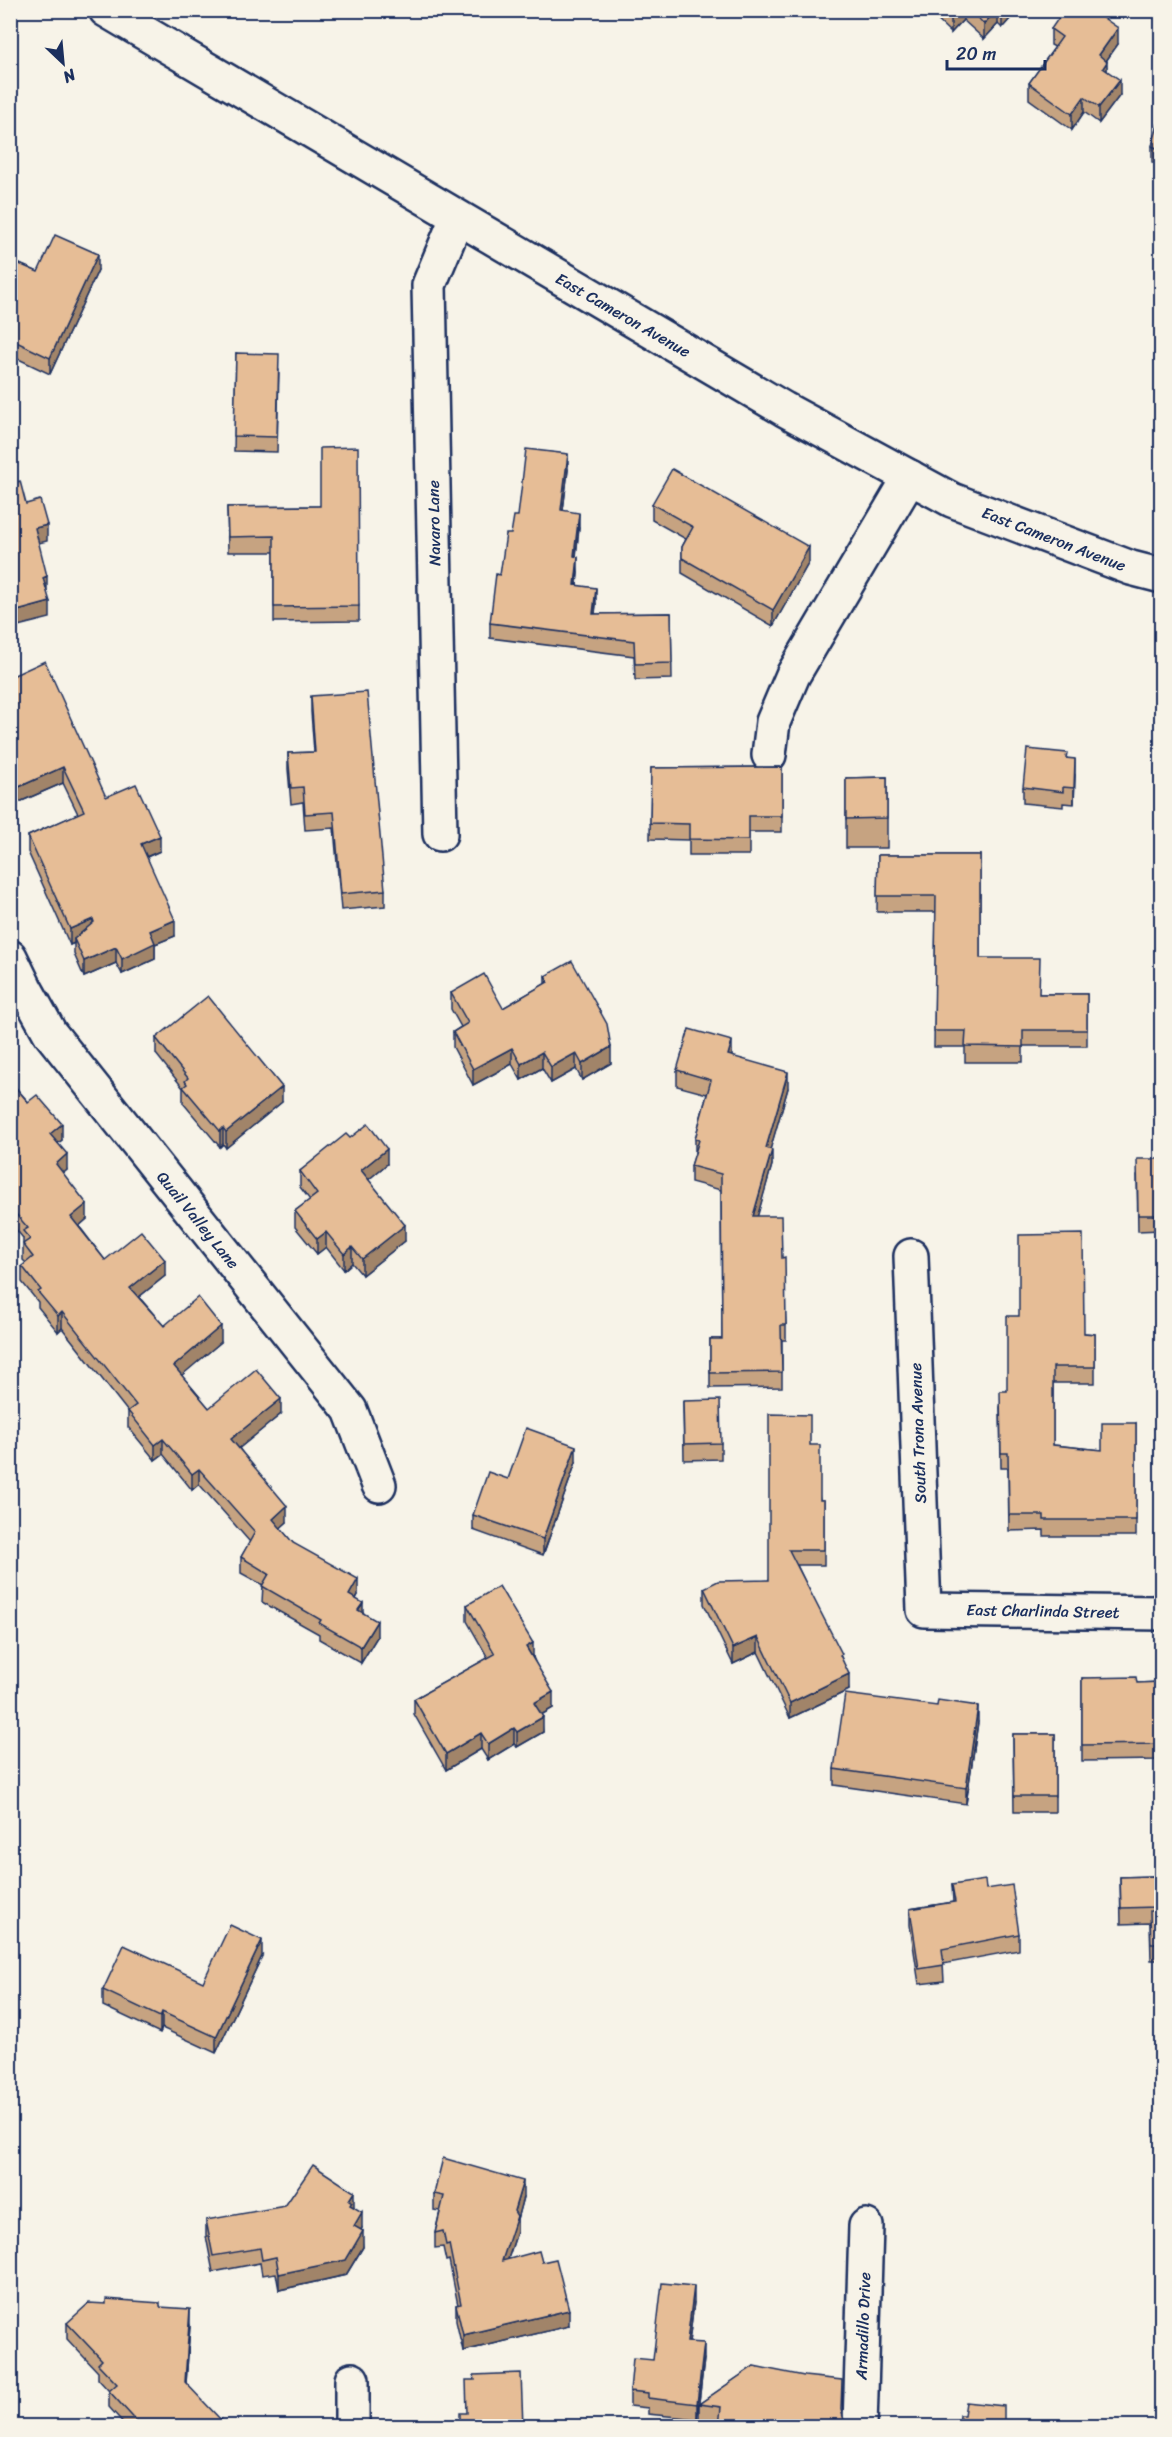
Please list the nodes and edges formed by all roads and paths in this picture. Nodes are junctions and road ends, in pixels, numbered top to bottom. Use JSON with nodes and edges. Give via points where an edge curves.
{"nodes":[{"id":1,"x":106,"y":10,"type":"edge"},
{"id":2,"x":457,"y":218,"type":"junction"},
{"id":3,"x":910,"y":477,"type":"junction"},
{"id":4,"x":1161,"y":576,"type":"edge"},
{"id":5,"x":769,"y":755,"type":"dead end"},
{"id":6,"x":441,"y":834,"type":"dead end"},
{"id":7,"x":10,"y":957,"type":"edge"},
{"id":8,"x":911,"y":1256,"type":"dead end"},
{"id":9,"x":379,"y":1485,"type":"dead end"},
{"id":10,"x":924,"y":1610,"type":"joint"},
{"id":11,"x":1161,"y":1613,"type":"edge"},
{"id":12,"x":866,"y":2226,"type":"dead end"},
{"id":13,"x":352,"y":2380,"type":"dead end"},
{"id":14,"x":352,"y":2427,"type":"edge"},
{"id":15,"x":860,"y":2427,"type":"edge"}],
"edges":[{"from":1,"to":2,"type":"street","name":"East Cameron Avenue"},
{"from":2,"to":3,"type":"street","name":"East Cameron Avenue","via":[[774,403]]},
{"from":2,"to":6,"type":"street","name":"Navaro Lane","via":[[429,285]]},
{"from":3,"to":4,"type":"street","name":"East Cameron Avenue","via":[[952,500]]},
{"from":3,"to":5,"type":"street","via":[[793,675],[772,722]]},
{"from":7,"to":9,"type":"street","name":"Quail Valley Lane","via":[[50,1033],[350,1410]]},
{"from":8,"to":10,"type":"street","name":"South Trona Avenue"},
{"from":10,"to":11,"type":"street","name":"East Charlinda Street"},
{"from":12,"to":15,"type":"street","name":"Armadillo Drive"},
{"from":13,"to":14,"type":"street"}]}
